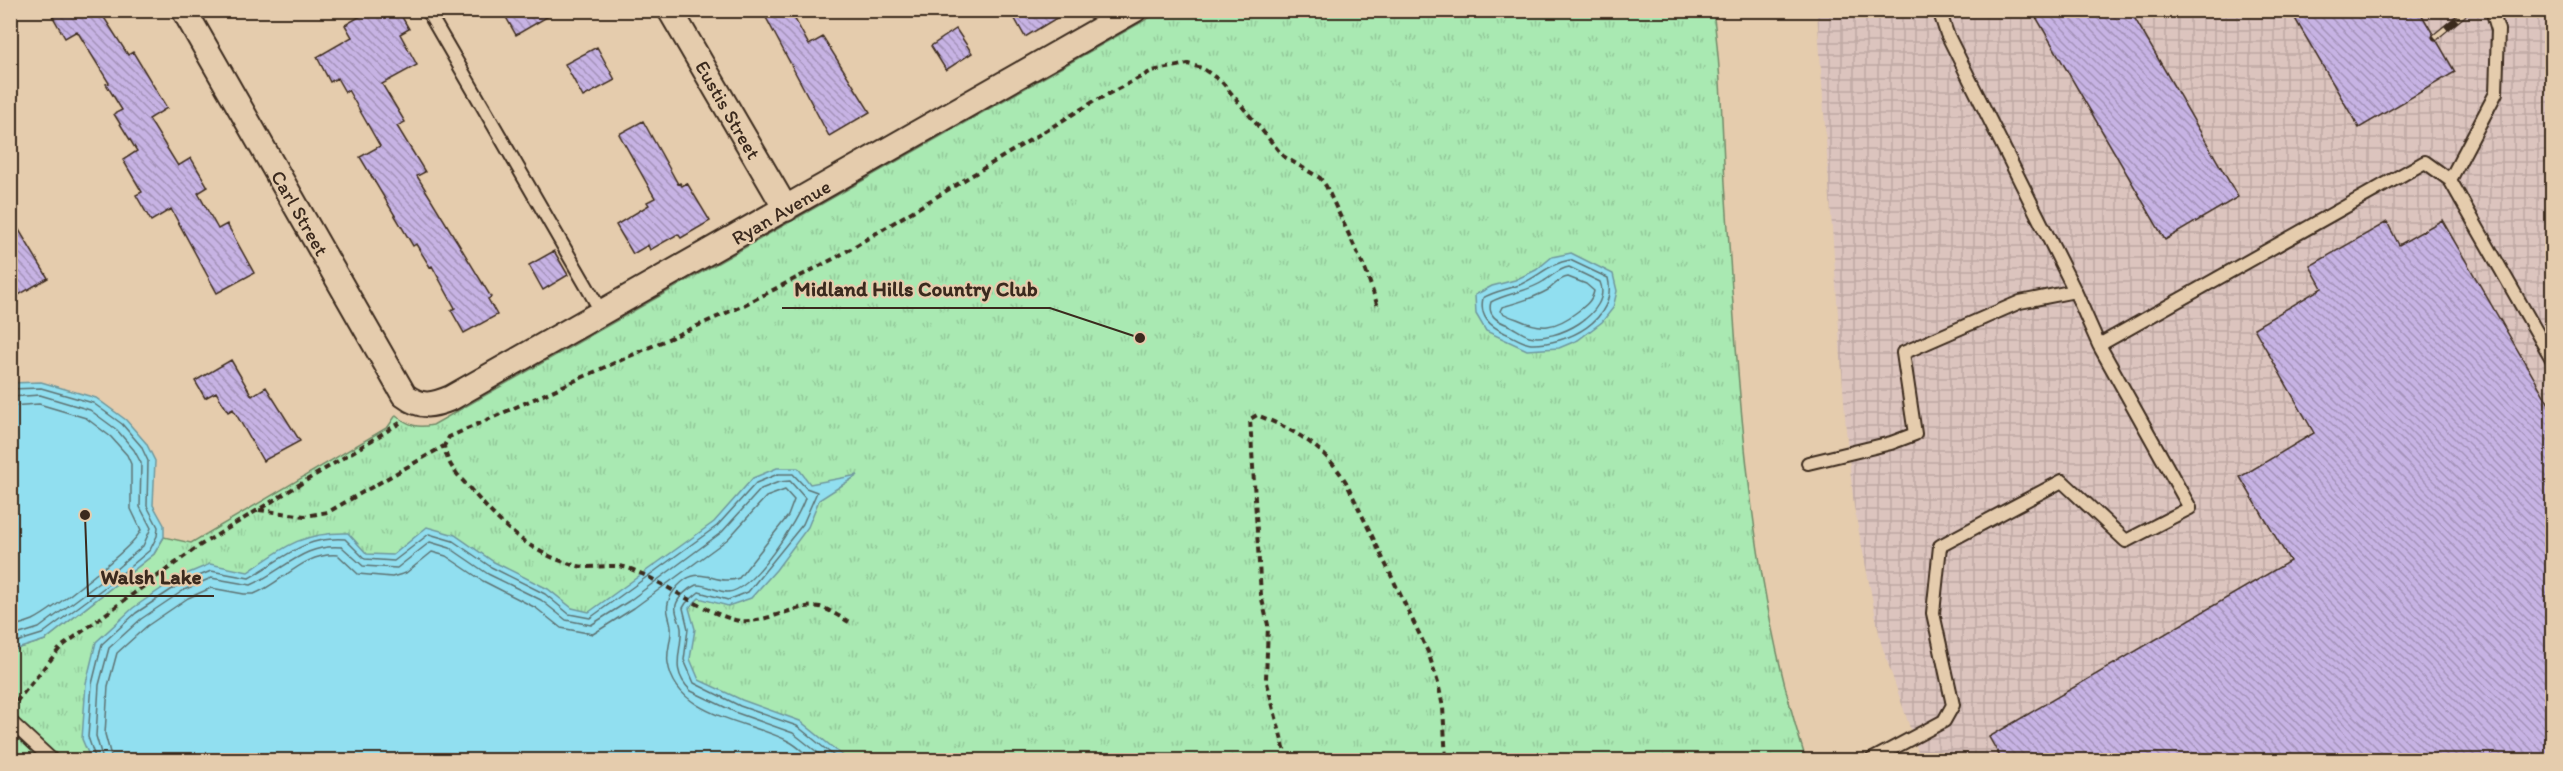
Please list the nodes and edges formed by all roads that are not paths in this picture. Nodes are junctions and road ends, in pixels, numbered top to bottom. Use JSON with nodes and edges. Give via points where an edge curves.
{"nodes":[{"id":1,"x":184,"y":10,"type":"edge"},
{"id":2,"x":427,"y":10,"type":"edge"},
{"id":3,"x":670,"y":10,"type":"edge"},
{"id":4,"x":1939,"y":10,"type":"edge"},
{"id":5,"x":2492,"y":10,"type":"edge"},
{"id":6,"x":1131,"y":11,"type":"edge"},
{"id":7,"x":2450,"y":180,"type":"junction"},
{"id":8,"x":786,"y":209,"type":"junction"},
{"id":9,"x":2075,"y":291,"type":"junction"},
{"id":10,"x":602,"y":313,"type":"junction"},
{"id":11,"x":2099,"y":345,"type":"junction"},
{"id":12,"x":2553,"y":359,"type":"edge"},
{"id":13,"x":419,"y":404,"type":"joint"},
{"id":14,"x":1808,"y":463,"type":"dead end"},
{"id":15,"x":10,"y":721,"type":"edge"},
{"id":16,"x":52,"y":760,"type":"edge"},
{"id":17,"x":1870,"y":760,"type":"edge"}],
"edges":[{"from":1,"to":13,"type":"street","name":"Carl Street","via":[[404,395]]},
{"from":2,"to":10,"type":"lane"},
{"from":3,"to":8,"type":"street","name":"Eustis Street"},
{"from":4,"to":9,"type":"lane","via":[[1947,34]]},
{"from":5,"to":7,"type":"lane","via":[[2498,30],[2496,93]]},
{"from":6,"to":8,"type":"street","name":"Ryan Avenue"},
{"from":7,"to":11,"type":"lane","via":[[2425,162]]},
{"from":7,"to":12,"type":"lane"},
{"from":8,"to":10,"type":"street","name":"Ryan Avenue"},
{"from":9,"to":11,"type":"lane"},
{"from":9,"to":14,"type":"lane","via":[[2020,302],[1903,353],[1915,434]]},
{"from":10,"to":13,"type":"street","name":"Ryan Avenue","via":[[451,398]]},
{"from":11,"to":17,"type":"lane","via":[[2190,508],[2127,541],[2062,481],[1941,546],[1933,613],[1953,705],[1944,721]]},
{"from":15,"to":16,"type":"lane"}]}
